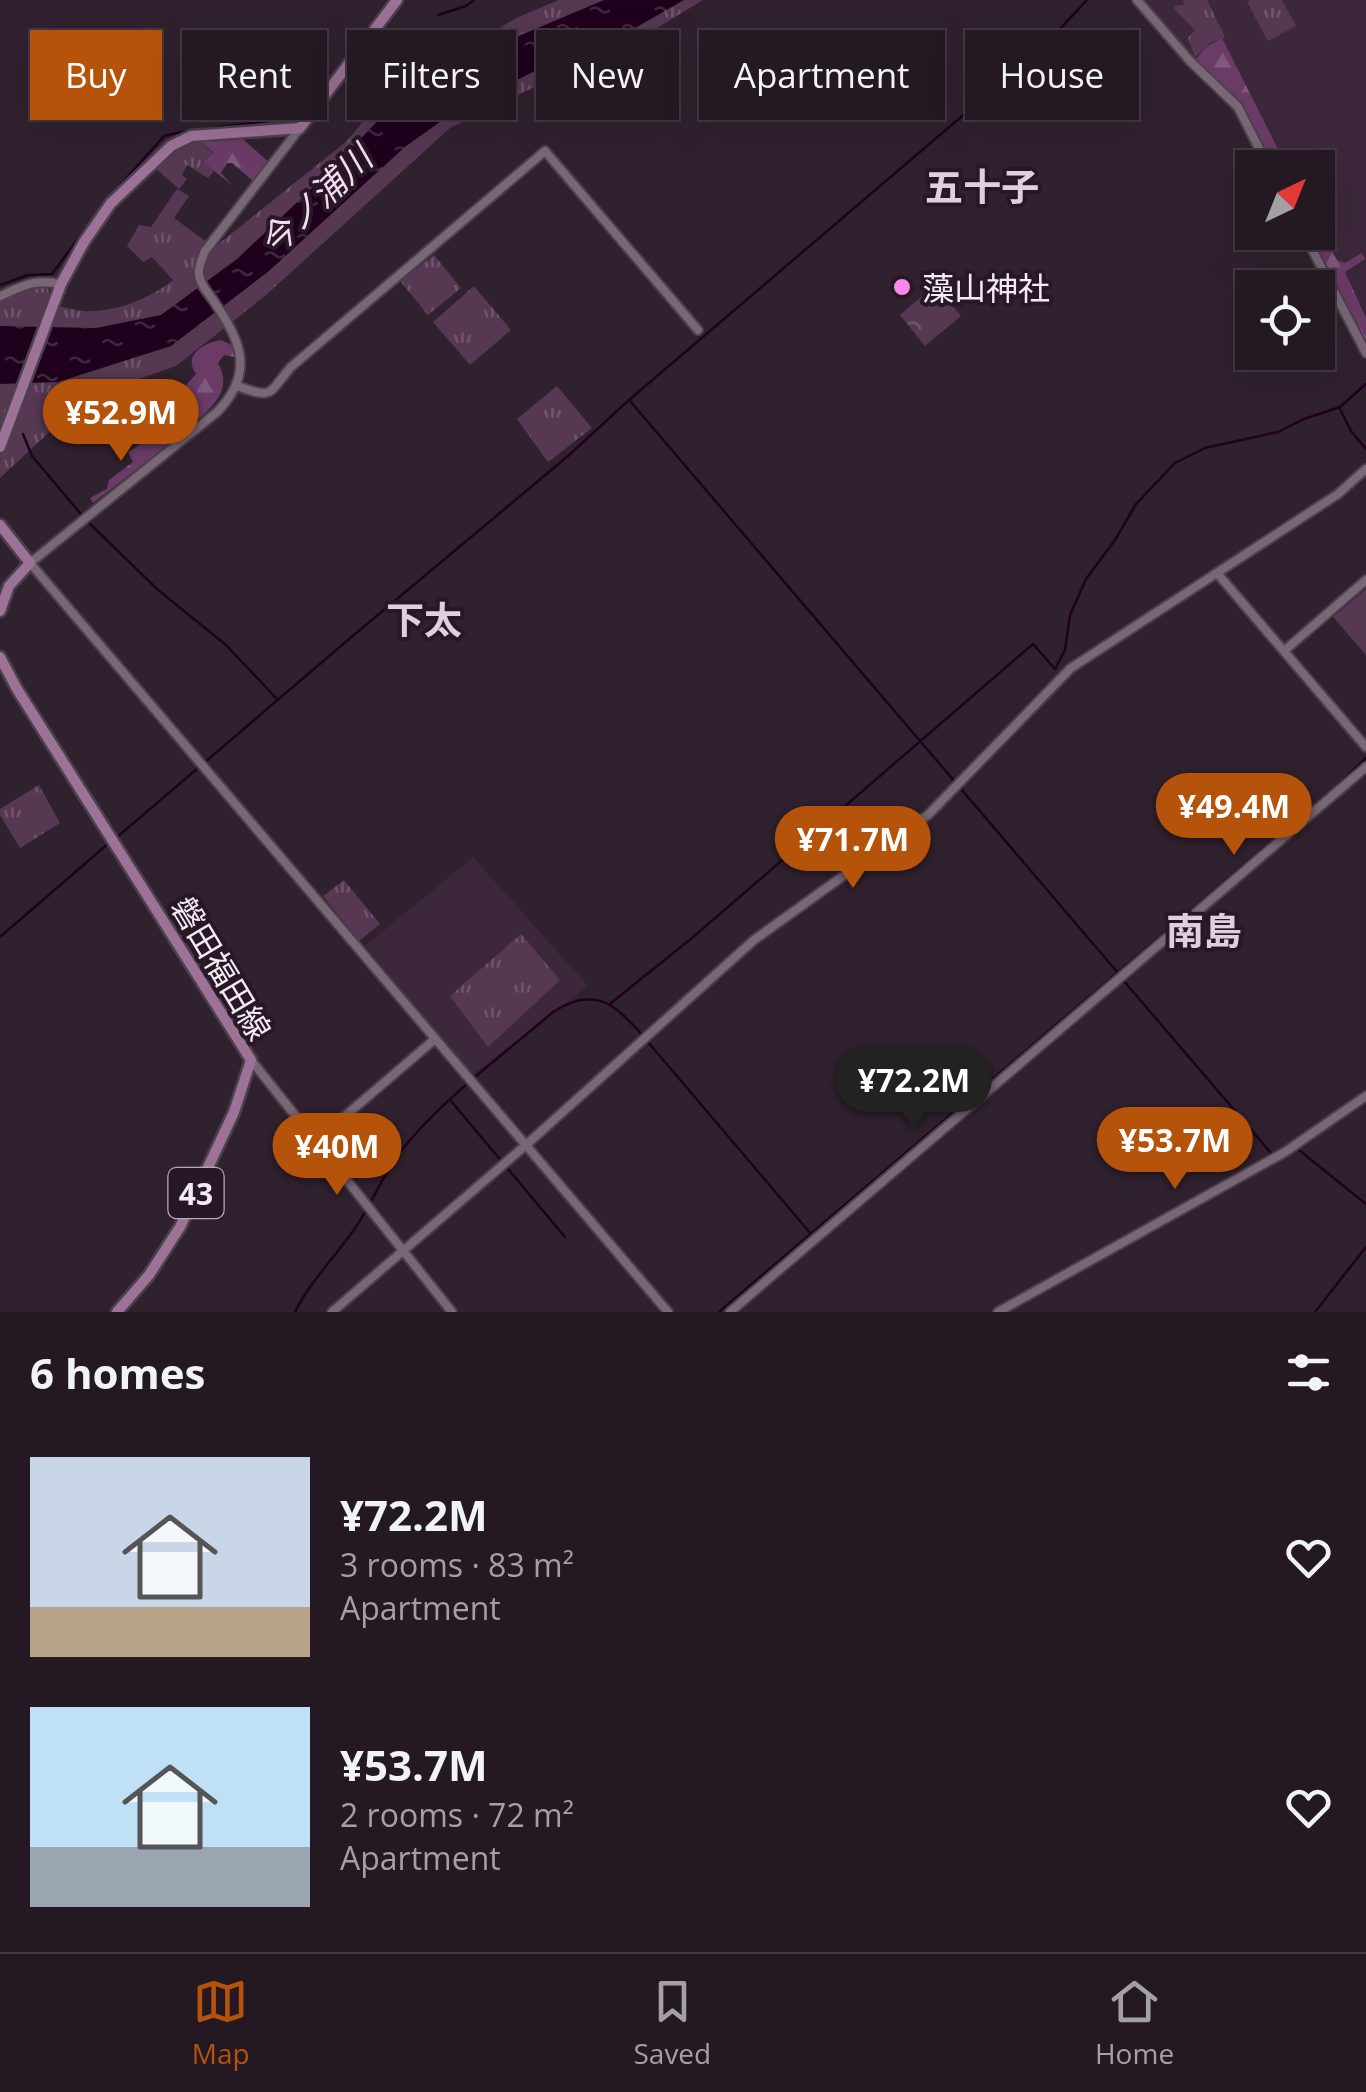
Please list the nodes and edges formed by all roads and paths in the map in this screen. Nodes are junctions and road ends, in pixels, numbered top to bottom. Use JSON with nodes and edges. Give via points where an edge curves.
{"nodes":[{"id":1,"x":398,"y":0,"type":"edge"},
{"id":2,"x":1137,"y":0,"type":"edge"},
{"id":3,"x":300,"y":128,"type":"junction"},
{"id":4,"x":1260,"y":150,"type":"edge"},
{"id":5,"x":1312,"y":250,"type":"edge"},
{"id":6,"x":61,"y":284,"type":"junction"},
{"id":7,"x":0,"y":296,"type":"edge"},
{"id":8,"x":698,"y":330,"type":"dead end"},
{"id":9,"x":1366,"y":353,"type":"edge"},
{"id":10,"x":236,"y":386,"type":"junction"},
{"id":11,"x":0,"y":448,"type":"edge"},
{"id":12,"x":1366,"y":468,"type":"edge"},
{"id":13,"x":0,"y":526,"type":"edge"},
{"id":14,"x":30,"y":563,"type":"junction"},
{"id":15,"x":1217,"y":573,"type":"junction"},
{"id":16,"x":1366,"y":580,"type":"edge"},
{"id":17,"x":0,"y":611,"type":"edge"},
{"id":18,"x":1284,"y":651,"type":"junction"},
{"id":19,"x":0,"y":657,"type":"edge"},
{"id":20,"x":1366,"y":747,"type":"edge"},
{"id":21,"x":1366,"y":768,"type":"edge"},
{"id":22,"x":435,"y":1039,"type":"junction"},
{"id":23,"x":251,"y":1060,"type":"junction"},
{"id":24,"x":1366,"y":1096,"type":"edge"},
{"id":25,"x":316,"y":1141,"type":"junction"},
{"id":26,"x":526,"y":1145,"type":"junction"},
{"id":27,"x":404,"y":1252,"type":"junction"},
{"id":28,"x":117,"y":1312,"type":"edge"},
{"id":29,"x":332,"y":1312,"type":"edge"},
{"id":30,"x":452,"y":1312,"type":"edge"},
{"id":31,"x":668,"y":1312,"type":"edge"},
{"id":32,"x":730,"y":1312,"type":"edge"},
{"id":33,"x":998,"y":1312,"type":"edge"}],
"edges":[{"from":1,"to":3,"type":"main road"},
{"from":2,"to":4,"type":"street","via":[[1238,107]]},
{"from":3,"to":6,"type":"main road","via":[[191,136],[170,146],[111,203]]},
{"from":3,"to":10,"type":"street","via":[[200,265],[201,282],[238,344]]},
{"from":5,"to":9,"type":"street"},
{"from":6,"to":7,"type":"street","via":[[40,280]]},
{"from":6,"to":11,"type":"main road"},
{"from":8,"to":10,"type":"street","via":[[544,152],[291,367],[269,393]]},
{"from":10,"to":14,"type":"street","via":[[217,412]]},
{"from":12,"to":15,"type":"street","via":[[1338,494]]},
{"from":13,"to":14,"type":"main road"},
{"from":14,"to":17,"type":"main road","via":[[9,586]]},
{"from":14,"to":22,"type":"street"},
{"from":15,"to":18,"type":"street"},
{"from":15,"to":26,"type":"street","via":[[1071,668],[928,815],[754,940]]},
{"from":16,"to":18,"type":"street"},
{"from":18,"to":20,"type":"street"},
{"from":19,"to":23,"type":"main road","name":"磐田福田線"},
{"from":21,"to":32,"type":"street"},
{"from":22,"to":25,"type":"street"},
{"from":22,"to":26,"type":"street"},
{"from":23,"to":25,"type":"street"},
{"from":23,"to":28,"type":"main road","name":"磐田福田線","number":"43","via":[[180,1227]]},
{"from":24,"to":33,"type":"street","via":[[1285,1152]]},
{"from":25,"to":27,"type":"street"},
{"from":26,"to":27,"type":"street"},
{"from":26,"to":31,"type":"street"},
{"from":27,"to":29,"type":"street"},
{"from":27,"to":30,"type":"street"}]}
